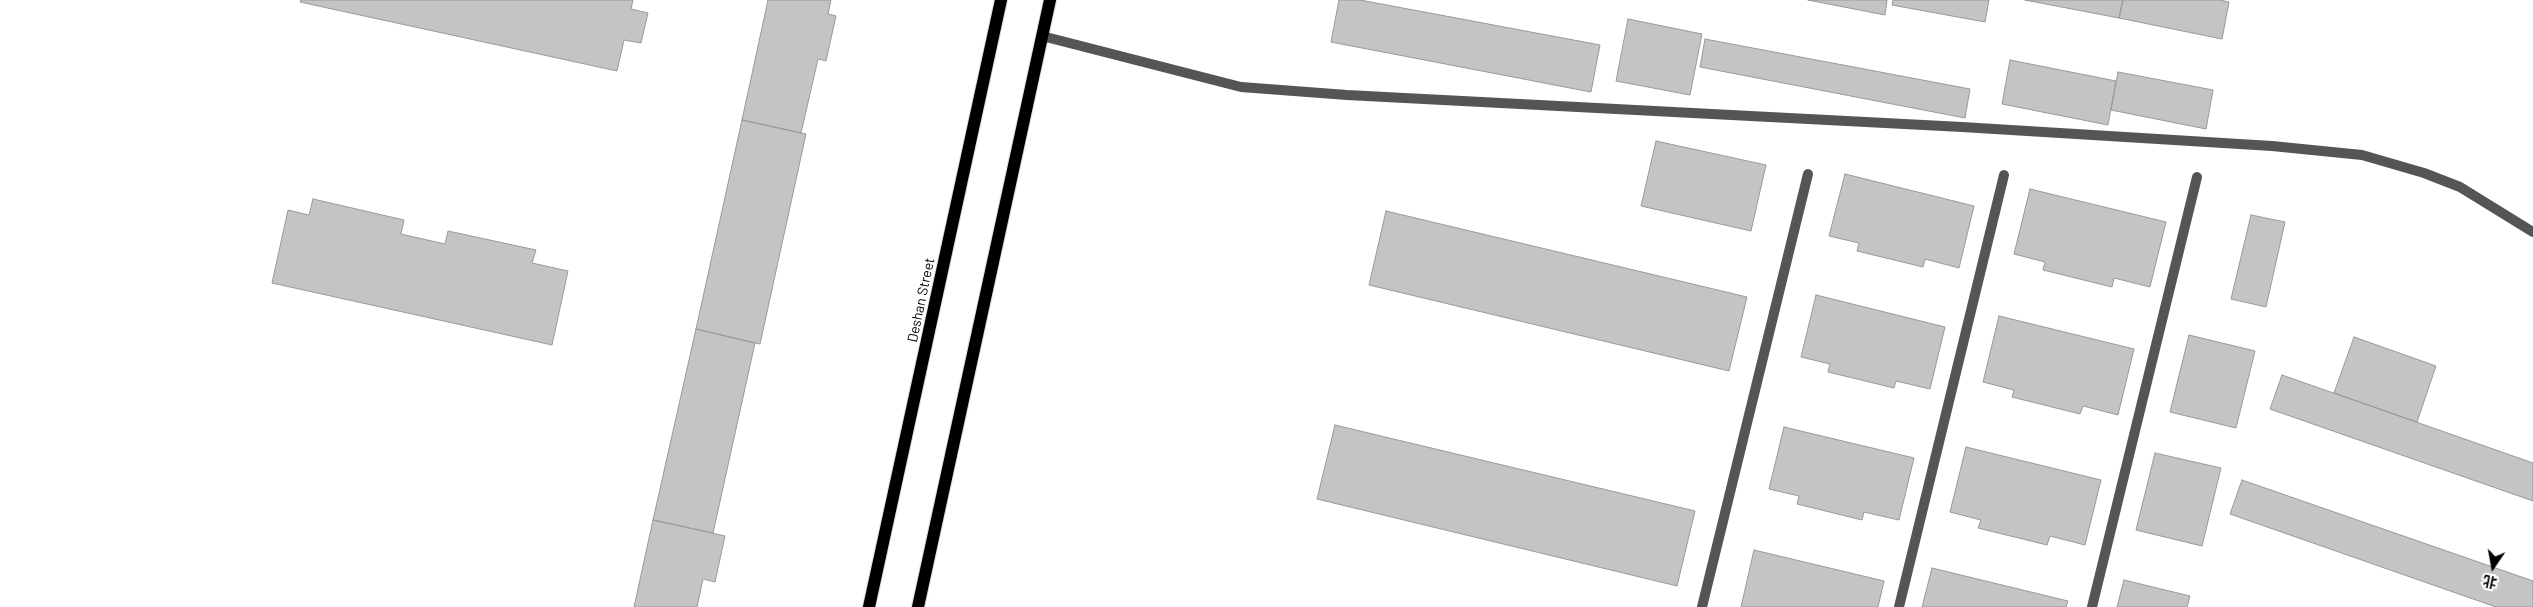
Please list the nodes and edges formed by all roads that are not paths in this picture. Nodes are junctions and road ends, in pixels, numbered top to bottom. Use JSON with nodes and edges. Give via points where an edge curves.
{"nodes":[{"id":1,"x":1001,"y":0,"type":"edge"},
{"id":2,"x":1050,"y":0,"type":"edge"},
{"id":3,"x":1042,"y":36,"type":"junction"},
{"id":4,"x":1808,"y":174,"type":"dead end"},
{"id":5,"x":2004,"y":175,"type":"dead end"},
{"id":6,"x":2197,"y":177,"type":"dead end"},
{"id":7,"x":2533,"y":232,"type":"edge"},
{"id":8,"x":869,"y":607,"type":"edge"},
{"id":9,"x":918,"y":607,"type":"edge"},
{"id":10,"x":1702,"y":607,"type":"edge"},
{"id":11,"x":1899,"y":607,"type":"edge"},
{"id":12,"x":2092,"y":607,"type":"edge"}],
"edges":[{"from":1,"to":8,"type":"main road","name":"Deshan Street"},
{"from":2,"to":3,"type":"main road"},
{"from":3,"to":7,"type":"street","via":[[1241,87],[1962,127],[2272,146],[2362,155],[2460,187]]},
{"from":3,"to":9,"type":"main road"},
{"from":4,"to":10,"type":"street"},
{"from":5,"to":11,"type":"street"},
{"from":6,"to":12,"type":"street"}]}
